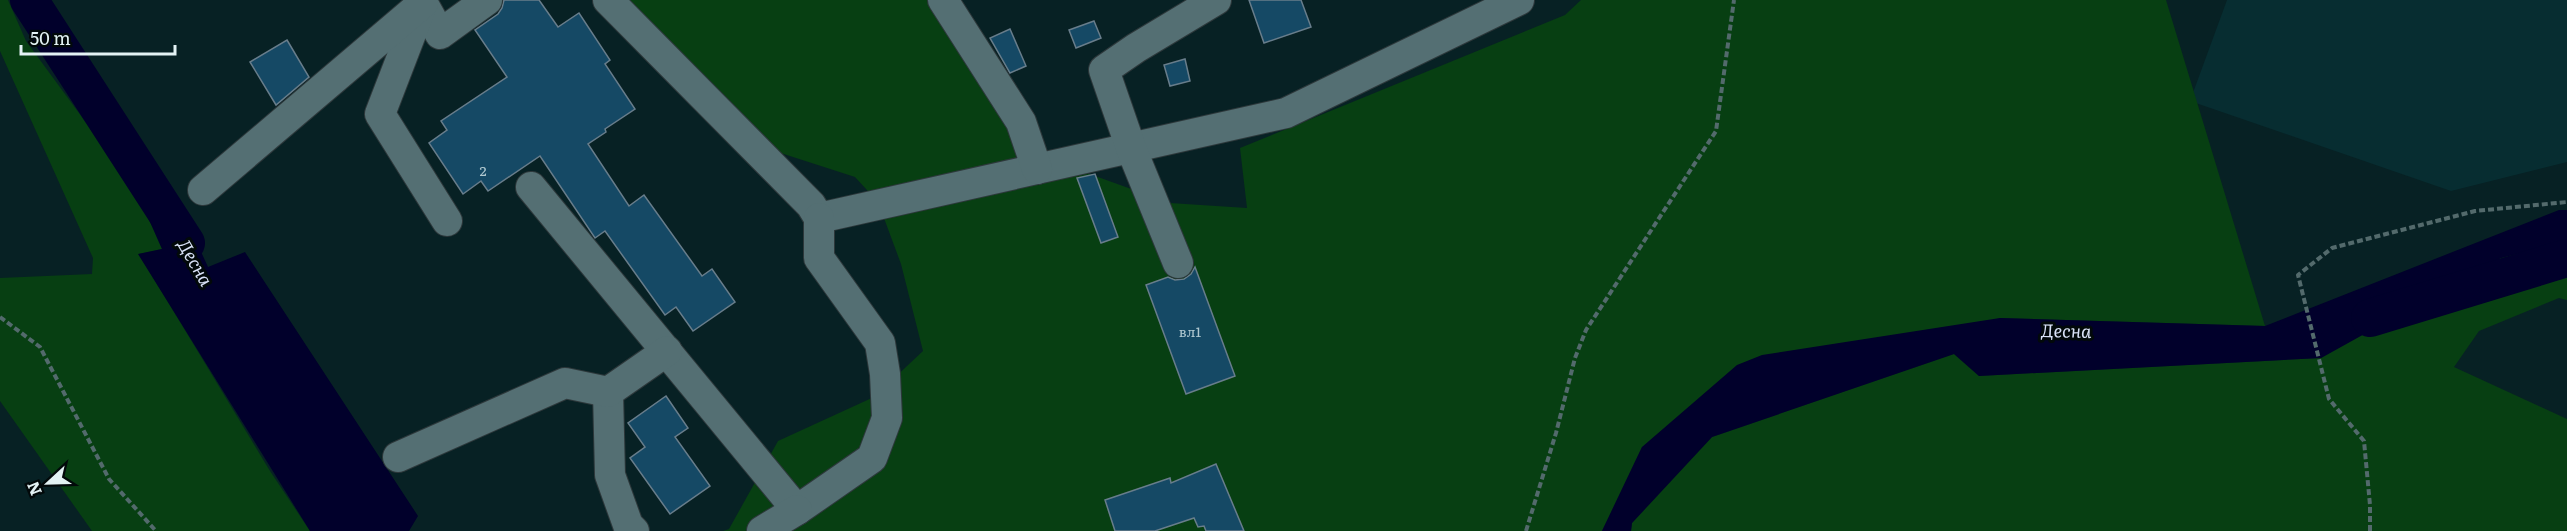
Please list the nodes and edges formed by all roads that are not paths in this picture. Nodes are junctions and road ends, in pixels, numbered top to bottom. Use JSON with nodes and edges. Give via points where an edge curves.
{"nodes":[{"id":1,"x":488,"y":0,"type":"edge"},
{"id":2,"x":608,"y":0,"type":"edge"},
{"id":3,"x":943,"y":0,"type":"edge"},
{"id":4,"x":1519,"y":0,"type":"edge"},
{"id":5,"x":420,"y":1,"type":"edge"},
{"id":6,"x":1210,"y":2,"type":"edge"},
{"id":7,"x":1131,"y":148,"type":"junction"},
{"id":8,"x":1037,"y":169,"type":"junction"},
{"id":9,"x":531,"y":187,"type":"dead end"},
{"id":10,"x":203,"y":190,"type":"dead end"},
{"id":11,"x":819,"y":218,"type":"junction"},
{"id":12,"x":447,"y":221,"type":"dead end"},
{"id":13,"x":1178,"y":263,"type":"dead end"},
{"id":14,"x":667,"y":351,"type":"junction"},
{"id":15,"x":608,"y":392,"type":"junction"},
{"id":16,"x":398,"y":457,"type":"dead end"},
{"id":17,"x":797,"y":510,"type":"junction"},
{"id":18,"x":633,"y":531,"type":"edge"},
{"id":19,"x":762,"y":531,"type":"edge"}],
"edges":[{"from":1,"to":5,"type":"street","via":[[440,34]]},
{"from":2,"to":11,"type":"street","via":[[811,205]]},
{"from":3,"to":8,"type":"street","via":[[1021,122]]},
{"from":4,"to":7,"type":"street","via":[[1286,113]]},
{"from":5,"to":10,"type":"street"},
{"from":5,"to":12,"type":"street","via":[[380,114]]},
{"from":6,"to":7,"type":"street","via":[[1104,70]]},
{"from":7,"to":8,"type":"street"},
{"from":7,"to":13,"type":"street"},
{"from":8,"to":11,"type":"street"},
{"from":9,"to":14,"type":"street"},
{"from":11,"to":17,"type":"street","via":[[819,258],[880,343],[886,418],[872,458]]},
{"from":14,"to":15,"type":"street"},
{"from":14,"to":17,"type":"street"},
{"from":15,"to":16,"type":"street","via":[[565,383]]},
{"from":15,"to":18,"type":"street","via":[[610,476]]},
{"from":17,"to":19,"type":"street"}]}
